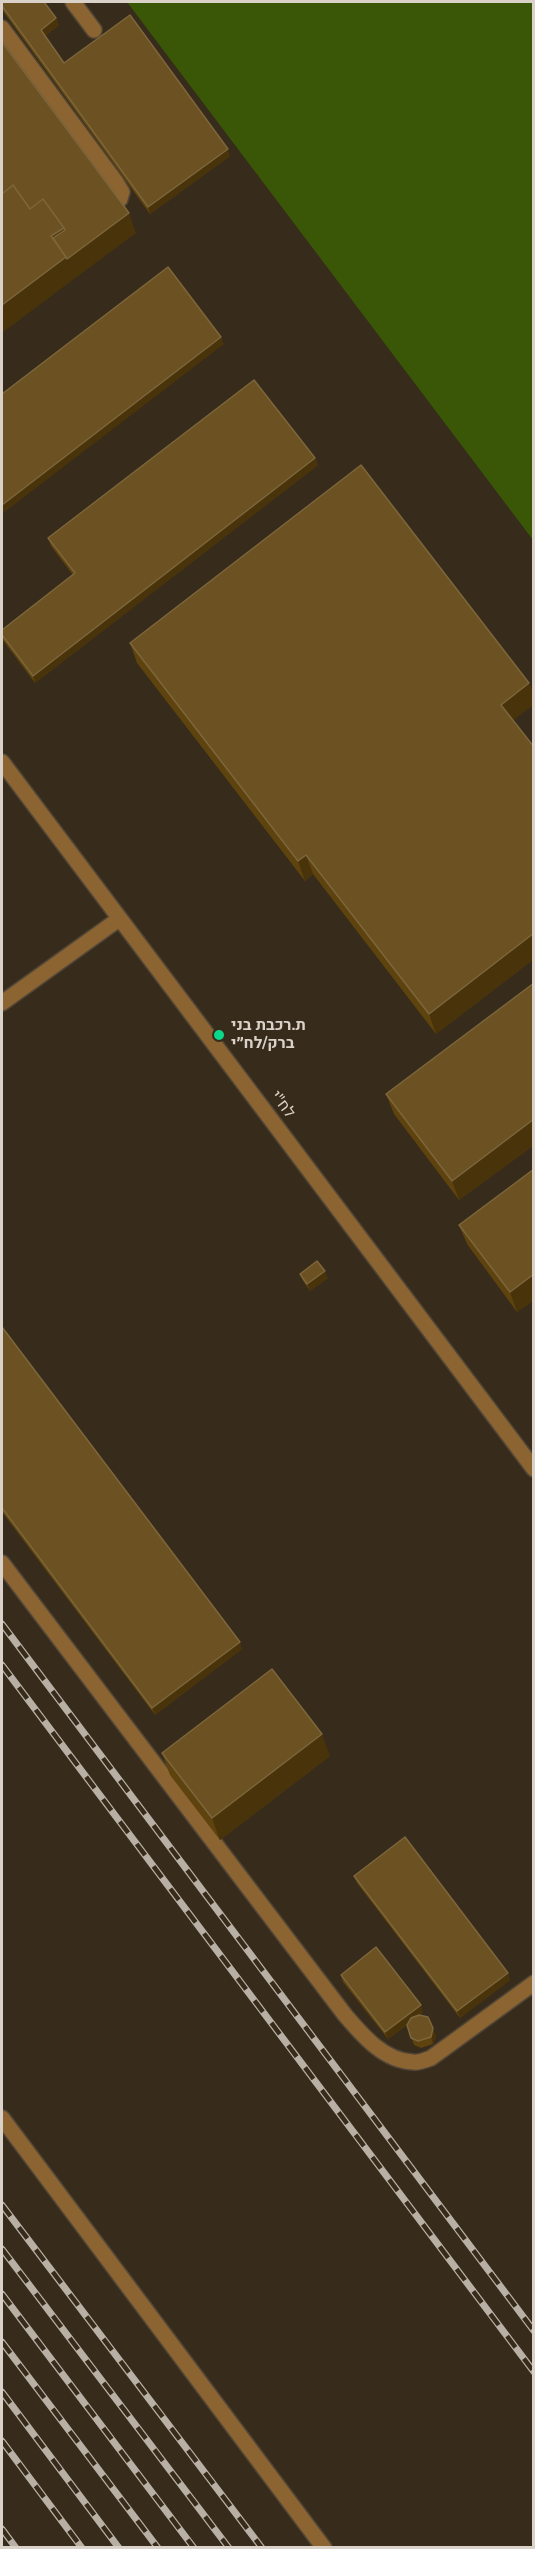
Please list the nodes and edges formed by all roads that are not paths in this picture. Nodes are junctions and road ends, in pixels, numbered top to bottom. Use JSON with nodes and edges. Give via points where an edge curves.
{"nodes":[{"id":1,"x":73,"y":2,"type":"edge"},
{"id":2,"x":2,"y":28,"type":"edge"},
{"id":3,"x":94,"y":30,"type":"dead end"},
{"id":4,"x":114,"y":205,"type":"edge"},
{"id":5,"x":2,"y":762,"type":"edge"},
{"id":6,"x":119,"y":919,"type":"junction"},
{"id":7,"x":2,"y":1003,"type":"edge"},
{"id":8,"x":534,"y":1469,"type":"edge"},
{"id":9,"x":2,"y":1563,"type":"edge"},
{"id":10,"x":534,"y":1983,"type":"edge"},
{"id":11,"x":2,"y":2118,"type":"edge"},
{"id":12,"x":324,"y":2547,"type":"edge"}],
"edges":[{"from":1,"to":3,"type":"street"},
{"from":2,"to":4,"type":"street","via":[[116,182],[122,192]]},
{"from":5,"to":6,"type":"street","name":"לח\"י"},
{"from":6,"to":7,"type":"street"},
{"from":6,"to":8,"type":"street","name":"לח\"י"},
{"from":9,"to":10,"type":"street","via":[[345,2015],[372,2043],[389,2055],[414,2063],[431,2058]]},
{"from":11,"to":12,"type":"street"}]}
